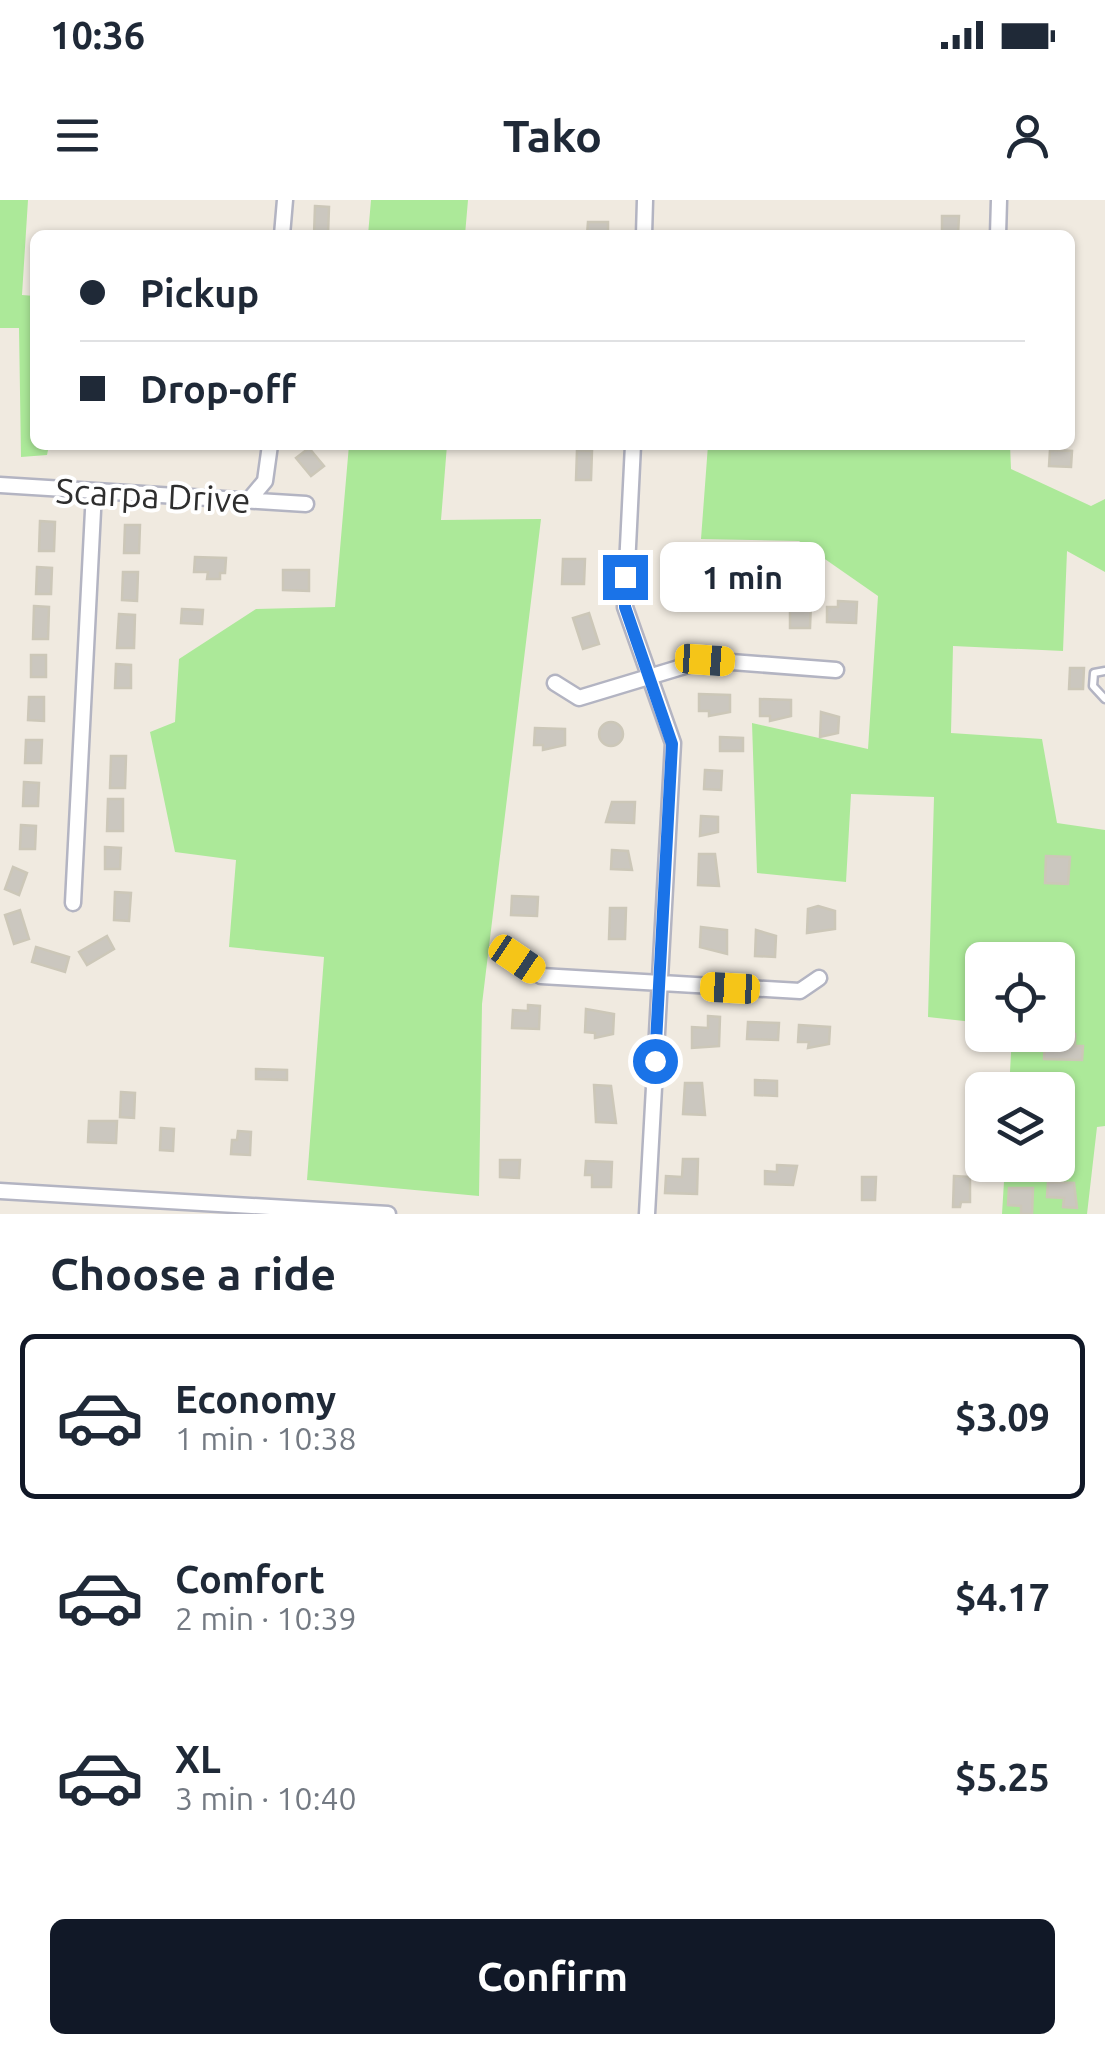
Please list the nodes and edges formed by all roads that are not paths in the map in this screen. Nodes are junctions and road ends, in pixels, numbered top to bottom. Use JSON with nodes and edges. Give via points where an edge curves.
{"nodes":[{"id":1,"x":285,"y":200,"type":"edge"},
{"id":2,"x":646,"y":200,"type":"edge"},
{"id":3,"x":999,"y":200,"type":"edge"},
{"id":4,"x":282,"y":230,"type":"edge"},
{"id":5,"x":644,"y":230,"type":"edge"},
{"id":6,"x":998,"y":230,"type":"edge"},
{"id":7,"x":269,"y":450,"type":"edge"},
{"id":8,"x":633,"y":450,"type":"edge"},
{"id":9,"x":0,"y":485,"type":"edge"},
{"id":10,"x":94,"y":491,"type":"junction"},
{"id":11,"x":248,"y":500,"type":"junction"},
{"id":12,"x":306,"y":504,"type":"dead end"},
{"id":13,"x":836,"y":670,"type":"dead end"},
{"id":14,"x":1105,"y":671,"type":"edge"},
{"id":15,"x":650,"y":677,"type":"junction"},
{"id":16,"x":555,"y":683,"type":"dead end"},
{"id":17,"x":1105,"y":699,"type":"edge"},
{"id":18,"x":73,"y":902,"type":"dead end"},
{"id":19,"x":517,"y":959,"type":"dead end"},
{"id":20,"x":819,"y":978,"type":"dead end"},
{"id":21,"x":659,"y":984,"type":"junction"},
{"id":22,"x":0,"y":1190,"type":"edge"},
{"id":23,"x":388,"y":1214,"type":"edge"},
{"id":24,"x":647,"y":1214,"type":"edge"}],
"edges":[{"from":1,"to":4,"type":"street"},
{"from":2,"to":5,"type":"street"},
{"from":3,"to":6,"type":"street"},
{"from":7,"to":11,"type":"street","via":[[266,481]]},
{"from":8,"to":15,"type":"street","via":[[625,607]]},
{"from":9,"to":10,"type":"street","name":"Scarpa Drive"},
{"from":10,"to":11,"type":"street","name":"Scarpa Drive"},
{"from":10,"to":18,"type":"street"},
{"from":11,"to":12,"type":"street","name":"Scarpa Drive"},
{"from":13,"to":15,"type":"street","via":[[705,660]]},
{"from":14,"to":17,"type":"lane","via":[[1094,674],[1093,686]]},
{"from":15,"to":16,"type":"street","via":[[579,698]]},
{"from":15,"to":21,"type":"street","via":[[672,744]]},
{"from":19,"to":21,"type":"street","via":[[542,976]]},
{"from":20,"to":21,"type":"street","via":[[800,992]]},
{"from":21,"to":24,"type":"street"},
{"from":22,"to":23,"type":"street"}]}
